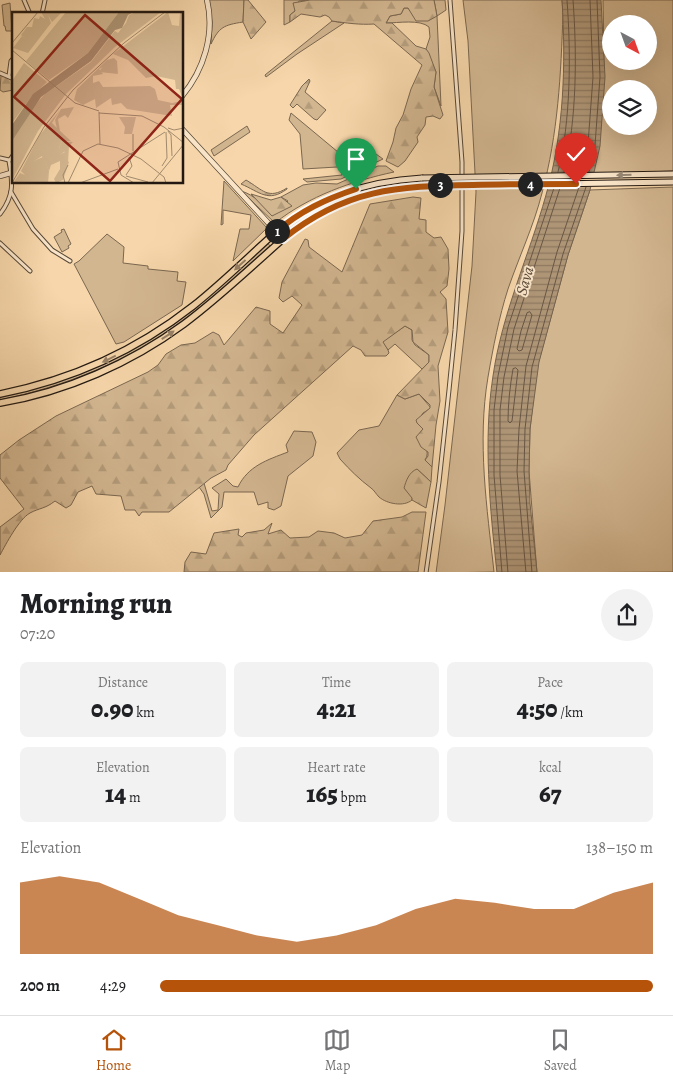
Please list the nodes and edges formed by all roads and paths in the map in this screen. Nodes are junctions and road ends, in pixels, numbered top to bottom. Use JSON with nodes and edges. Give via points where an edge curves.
{"nodes":[{"id":1,"x":24,"y":0,"type":"edge"},
{"id":2,"x":207,"y":0,"type":"edge"},
{"id":3,"x":450,"y":0,"type":"edge"},
{"id":4,"x":29,"y":12,"type":"edge"},
{"id":5,"x":12,"y":60,"type":"edge"},
{"id":6,"x":0,"y":73,"type":"edge"},
{"id":7,"x":8,"y":76,"type":"junction"},
{"id":8,"x":12,"y":78,"type":"edge"},
{"id":9,"x":184,"y":93,"type":"edge"},
{"id":10,"x":184,"y":131,"type":"edge"},
{"id":11,"x":12,"y":156,"type":"edge"},
{"id":12,"x":0,"y":158,"type":"edge"},
{"id":13,"x":9,"y":160,"type":"junction"},
{"id":14,"x":12,"y":172,"type":"edge"},
{"id":15,"x":673,"y":174,"type":"edge"},
{"id":16,"x":0,"y":176,"type":"edge"},
{"id":17,"x":673,"y":182,"type":"edge"},
{"id":18,"x":11,"y":192,"type":"junction"},
{"id":19,"x":0,"y":214,"type":"edge"},
{"id":20,"x":276,"y":232,"type":"junction"},
{"id":21,"x":283,"y":239,"type":"junction"},
{"id":22,"x":0,"y":243,"type":"edge"},
{"id":23,"x":70,"y":261,"type":"dead end"},
{"id":24,"x":30,"y":271,"type":"dead end"},
{"id":25,"x":0,"y":394,"type":"edge"},
{"id":26,"x":0,"y":403,"type":"edge"},
{"id":27,"x":426,"y":572,"type":"edge"}],
"edges":[{"from":1,"to":4,"type":"street"},
{"from":2,"to":9,"type":"street","via":[[210,21],[207,46],[198,72]]},
{"from":3,"to":27,"type":"street","via":[[462,162],[462,231],[450,373]]},
{"from":5,"to":7,"type":"street"},
{"from":6,"to":7,"type":"street"},
{"from":7,"to":8,"type":"street"},
{"from":10,"to":20,"type":"street"},
{"from":11,"to":13,"type":"street"},
{"from":12,"to":13,"type":"street"},
{"from":13,"to":14,"type":"street"},
{"from":14,"to":16,"type":"street"},
{"from":14,"to":18,"type":"street"},
{"from":15,"to":20,"type":"main road","one_way":true,"bridge":true,"via":[[422,178],[373,184],[334,196],[299,214]]},
{"from":17,"to":21,"type":"main road","bridge":true,"via":[[423,186],[380,191],[336,205]]},
{"from":18,"to":19,"type":"street","via":[[8,204]]},
{"from":18,"to":23,"type":"street","via":[[33,229],[52,250]]},
{"from":20,"to":21,"type":"street"},
{"from":20,"to":25,"type":"highway","one_way":true,"via":[[193,306],[145,339],[104,361],[68,375]]},
{"from":26,"to":21,"type":"highway","one_way":true,"via":[[75,383],[152,345],[205,308]]},
{"from":22,"to":24,"type":"street"}]}
